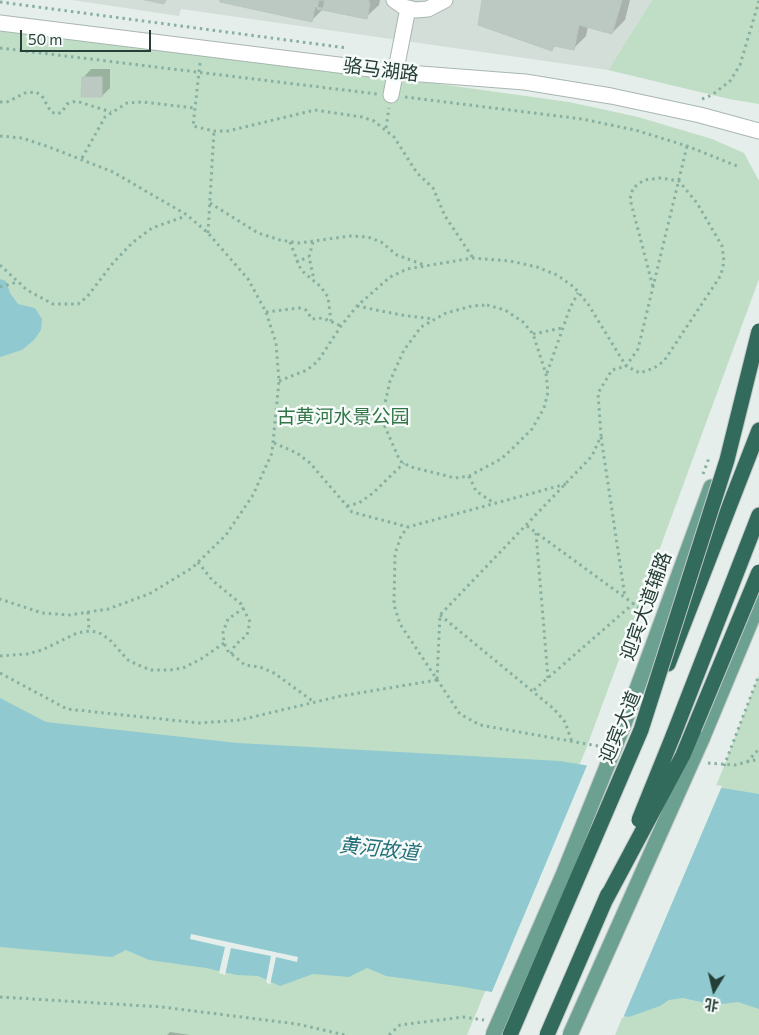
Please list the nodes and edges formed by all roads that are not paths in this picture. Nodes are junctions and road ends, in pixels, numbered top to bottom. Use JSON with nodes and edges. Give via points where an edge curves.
{"nodes":[{"id":1,"x":394,"y":0,"type":"edge"},
{"id":2,"x":445,"y":0,"type":"edge"},
{"id":3,"x":408,"y":8,"type":"junction"},
{"id":4,"x":0,"y":22,"type":"edge"},
{"id":5,"x":395,"y":72,"type":"junction"},
{"id":6,"x":525,"y":82,"type":"junction"},
{"id":7,"x":391,"y":95,"type":"road end"},
{"id":8,"x":759,"y":131,"type":"edge"},
{"id":9,"x":759,"y":140,"type":"edge"},
{"id":10,"x":759,"y":331,"type":"edge"},
{"id":11,"x":759,"y":354,"type":"edge"},
{"id":12,"x":759,"y":430,"type":"edge"},
{"id":13,"x":759,"y":515,"type":"edge"},
{"id":14,"x":759,"y":572,"type":"edge"},
{"id":15,"x":759,"y":602,"type":"edge"},
{"id":16,"x":641,"y":730,"type":"junction"},
{"id":17,"x":605,"y":901,"type":"junction"},
{"id":18,"x":493,"y":1035,"type":"edge"},
{"id":19,"x":510,"y":1035,"type":"edge"},
{"id":20,"x":547,"y":1035,"type":"edge"},
{"id":21,"x":570,"y":1035,"type":"edge"}],
"edges":[{"from":1,"to":3,"type":"street"},
{"from":2,"to":3,"type":"street","via":[[428,10]]},
{"from":3,"to":5,"type":"street"},
{"from":4,"to":5,"type":"street","name":"骆马湖路"},
{"from":5,"to":6,"type":"street","name":"骆马湖路"},
{"from":5,"to":7,"type":"street"},
{"from":6,"to":8,"type":"street","name":"骆马湖路","via":[[611,96]]},
{"from":6,"to":9,"type":"street","via":[[692,117]]},
{"from":10,"to":16,"type":"highway","bridge":true,"via":[[727,460]]},
{"from":11,"to":18,"type":"main road","name":"迎宾大道辅路","bridge":true,"via":[[624,724]]},
{"from":12,"to":16,"type":"highway","name":"迎宾大道","bridge":true},
{"from":13,"to":17,"type":"highway","bridge":true},
{"from":14,"to":17,"type":"highway","bridge":true,"via":[[683,755]]},
{"from":15,"to":21,"type":"main road","bridge":true,"via":[[702,739]]},
{"from":16,"to":19,"type":"highway","name":"迎宾大道","bridge":true},
{"from":17,"to":20,"type":"highway","bridge":true}]}
